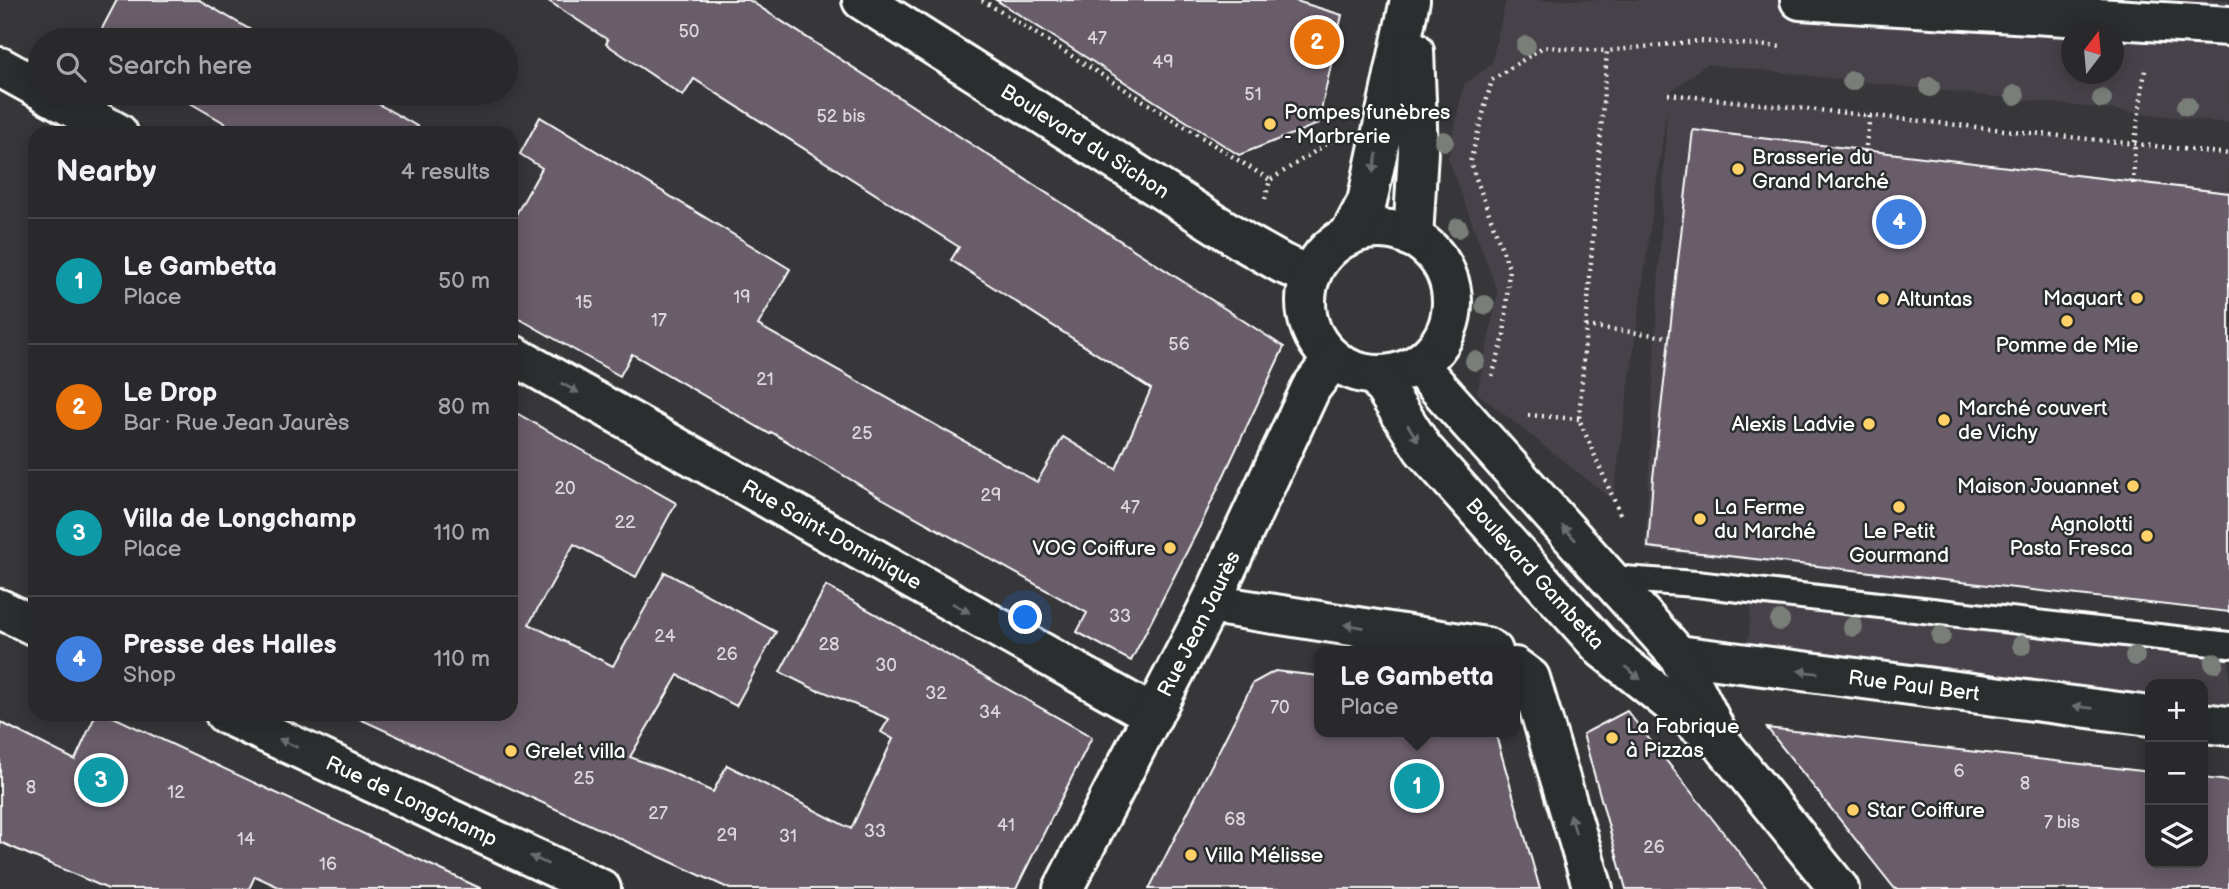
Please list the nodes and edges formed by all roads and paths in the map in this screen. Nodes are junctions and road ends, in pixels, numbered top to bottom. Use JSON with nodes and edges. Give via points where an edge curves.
{"nodes":[{"id":1,"x":862,"y":0,"type":"edge"},
{"id":2,"x":982,"y":0,"type":"edge"},
{"id":3,"x":1411,"y":0,"type":"edge"},
{"id":4,"x":1800,"y":0,"type":"edge"},
{"id":5,"x":2229,"y":26,"type":"edge"},
{"id":6,"x":1787,"y":47,"type":"dead end"},
{"id":7,"x":1607,"y":51,"type":"junction"},
{"id":8,"x":0,"y":67,"type":"edge"},
{"id":9,"x":28,"y":82,"type":"edge"},
{"id":10,"x":1668,"y":94,"type":"dead end"},
{"id":11,"x":68,"y":105,"type":"edge"},
{"id":12,"x":1870,"y":115,"type":"junction"},
{"id":13,"x":2138,"y":118,"type":"dead end"},
{"id":14,"x":105,"y":126,"type":"edge"},
{"id":15,"x":1329,"y":141,"type":"dead end"},
{"id":16,"x":2135,"y":142,"type":"junction"},
{"id":17,"x":1865,"y":153,"type":"dead end"},
{"id":18,"x":2229,"y":154,"type":"edge"},
{"id":19,"x":1270,"y":180,"type":"junction"},
{"id":20,"x":2133,"y":184,"type":"dead end"},
{"id":21,"x":1262,"y":208,"type":"dead end"},
{"id":22,"x":1349,"y":236,"type":"junction"},
{"id":23,"x":1413,"y":238,"type":"junction"},
{"id":24,"x":1311,"y":275,"type":"junction"},
{"id":25,"x":1586,"y":326,"type":"junction"},
{"id":26,"x":1669,"y":337,"type":"dead end"},
{"id":27,"x":518,"y":358,"type":"edge"},
{"id":28,"x":1333,"y":359,"type":"junction"},
{"id":29,"x":1418,"y":365,"type":"junction"},
{"id":30,"x":1377,"y":376,"type":"junction"},
{"id":31,"x":1489,"y":386,"type":"dead end"},
{"id":32,"x":1519,"y":414,"type":"dead end"},
{"id":33,"x":1579,"y":419,"type":"junction"},
{"id":34,"x":1623,"y":521,"type":"dead end"},
{"id":35,"x":1609,"y":578,"type":"junction"},
{"id":36,"x":1210,"y":604,"type":"junction"},
{"id":37,"x":0,"y":609,"type":"edge"},
{"id":38,"x":28,"y":623,"type":"edge"},
{"id":39,"x":2229,"y":645,"type":"edge"},
{"id":40,"x":1486,"y":646,"type":"edge"},
{"id":41,"x":1678,"y":655,"type":"junction"},
{"id":42,"x":1520,"y":671,"type":"edge"},
{"id":43,"x":1153,"y":715,"type":"junction"},
{"id":44,"x":2145,"y":715,"type":"edge"},
{"id":45,"x":240,"y":721,"type":"edge"},
{"id":46,"x":2208,"y":724,"type":"edge"},
{"id":47,"x":2229,"y":726,"type":"edge"},
{"id":48,"x":1723,"y":745,"type":"junction"},
{"id":49,"x":601,"y":889,"type":"edge"},
{"id":50,"x":1063,"y":889,"type":"edge"},
{"id":51,"x":1593,"y":889,"type":"edge"},
{"id":52,"x":1839,"y":889,"type":"edge"}],
"edges":[{"from":1,"to":24,"type":"street","name":"Boulevard du Sichon","via":[[1244,242]]},
{"from":2,"to":19,"type":"path"},
{"from":3,"to":22,"type":"street","one_way":true,"via":[[1367,202]]},
{"from":3,"to":23,"type":"street","via":[[1418,151]]},
{"from":4,"to":5,"type":"street"},
{"from":6,"to":7,"type":"path","via":[[1699,41]]},
{"from":7,"to":25,"type":"path"},
{"from":7,"to":31,"type":"path","via":[[1543,47],[1492,80],[1470,162],[1509,268],[1504,337]]},
{"from":8,"to":9,"type":"street"},
{"from":10,"to":12,"type":"path"},
{"from":11,"to":14,"type":"street"},
{"from":12,"to":16,"type":"path"},
{"from":12,"to":17,"type":"path"},
{"from":13,"to":16,"type":"path"},
{"from":15,"to":19,"type":"path"},
{"from":16,"to":18,"type":"path"},
{"from":16,"to":20,"type":"path"},
{"from":19,"to":21,"type":"path"},
{"from":22,"to":23,"type":"street","via":[[1382,230]]},
{"from":22,"to":24,"type":"street","via":[[1326,251]]},
{"from":23,"to":29,"type":"street","via":[[1441,264],[1452,301],[1444,336]]},
{"from":24,"to":28,"type":"street","via":[[1308,321],[1322,349]]},
{"from":25,"to":26,"type":"path"},
{"from":25,"to":33,"type":"path"},
{"from":27,"to":43,"type":"street","name":"Rue Saint-Dominique","one_way":true},
{"from":28,"to":30,"type":"street","via":[[1354,371]]},
{"from":28,"to":36,"type":"street","name":"Rue Jean Jaurès","via":[[1311,388]]},
{"from":29,"to":30,"type":"street"},
{"from":35,"to":29,"type":"street","name":"Boulevard Gambetta","one_way":true},
{"from":30,"to":48,"type":"street","name":"Boulevard Gambetta","one_way":true,"via":[[1423,449],[1604,649]]},
{"from":32,"to":33,"type":"path"},
{"from":33,"to":34,"type":"path"},
{"from":35,"to":39,"type":"lane"},
{"from":35,"to":41,"type":"street","name":"Boulevard Gambetta"},
{"from":40,"to":36,"type":"street","one_way":true},
{"from":36,"to":43,"type":"street","name":"Rue Jean Jaurès"},
{"from":37,"to":38,"type":"street"},
{"from":44,"to":41,"type":"street","name":"Rue Paul Bert","one_way":true},
{"from":41,"to":48,"type":"street","name":"Boulevard Gambetta"},
{"from":51,"to":42,"type":"street","one_way":true,"via":[[1530,678]]},
{"from":43,"to":50,"type":"street","name":"Rue Jean Jaurès"},
{"from":49,"to":45,"type":"street","name":"Rue de Longchamp","one_way":true},
{"from":46,"to":47,"type":"street"},
{"from":48,"to":52,"type":"street","name":"Boulevard Gambetta"}]}
